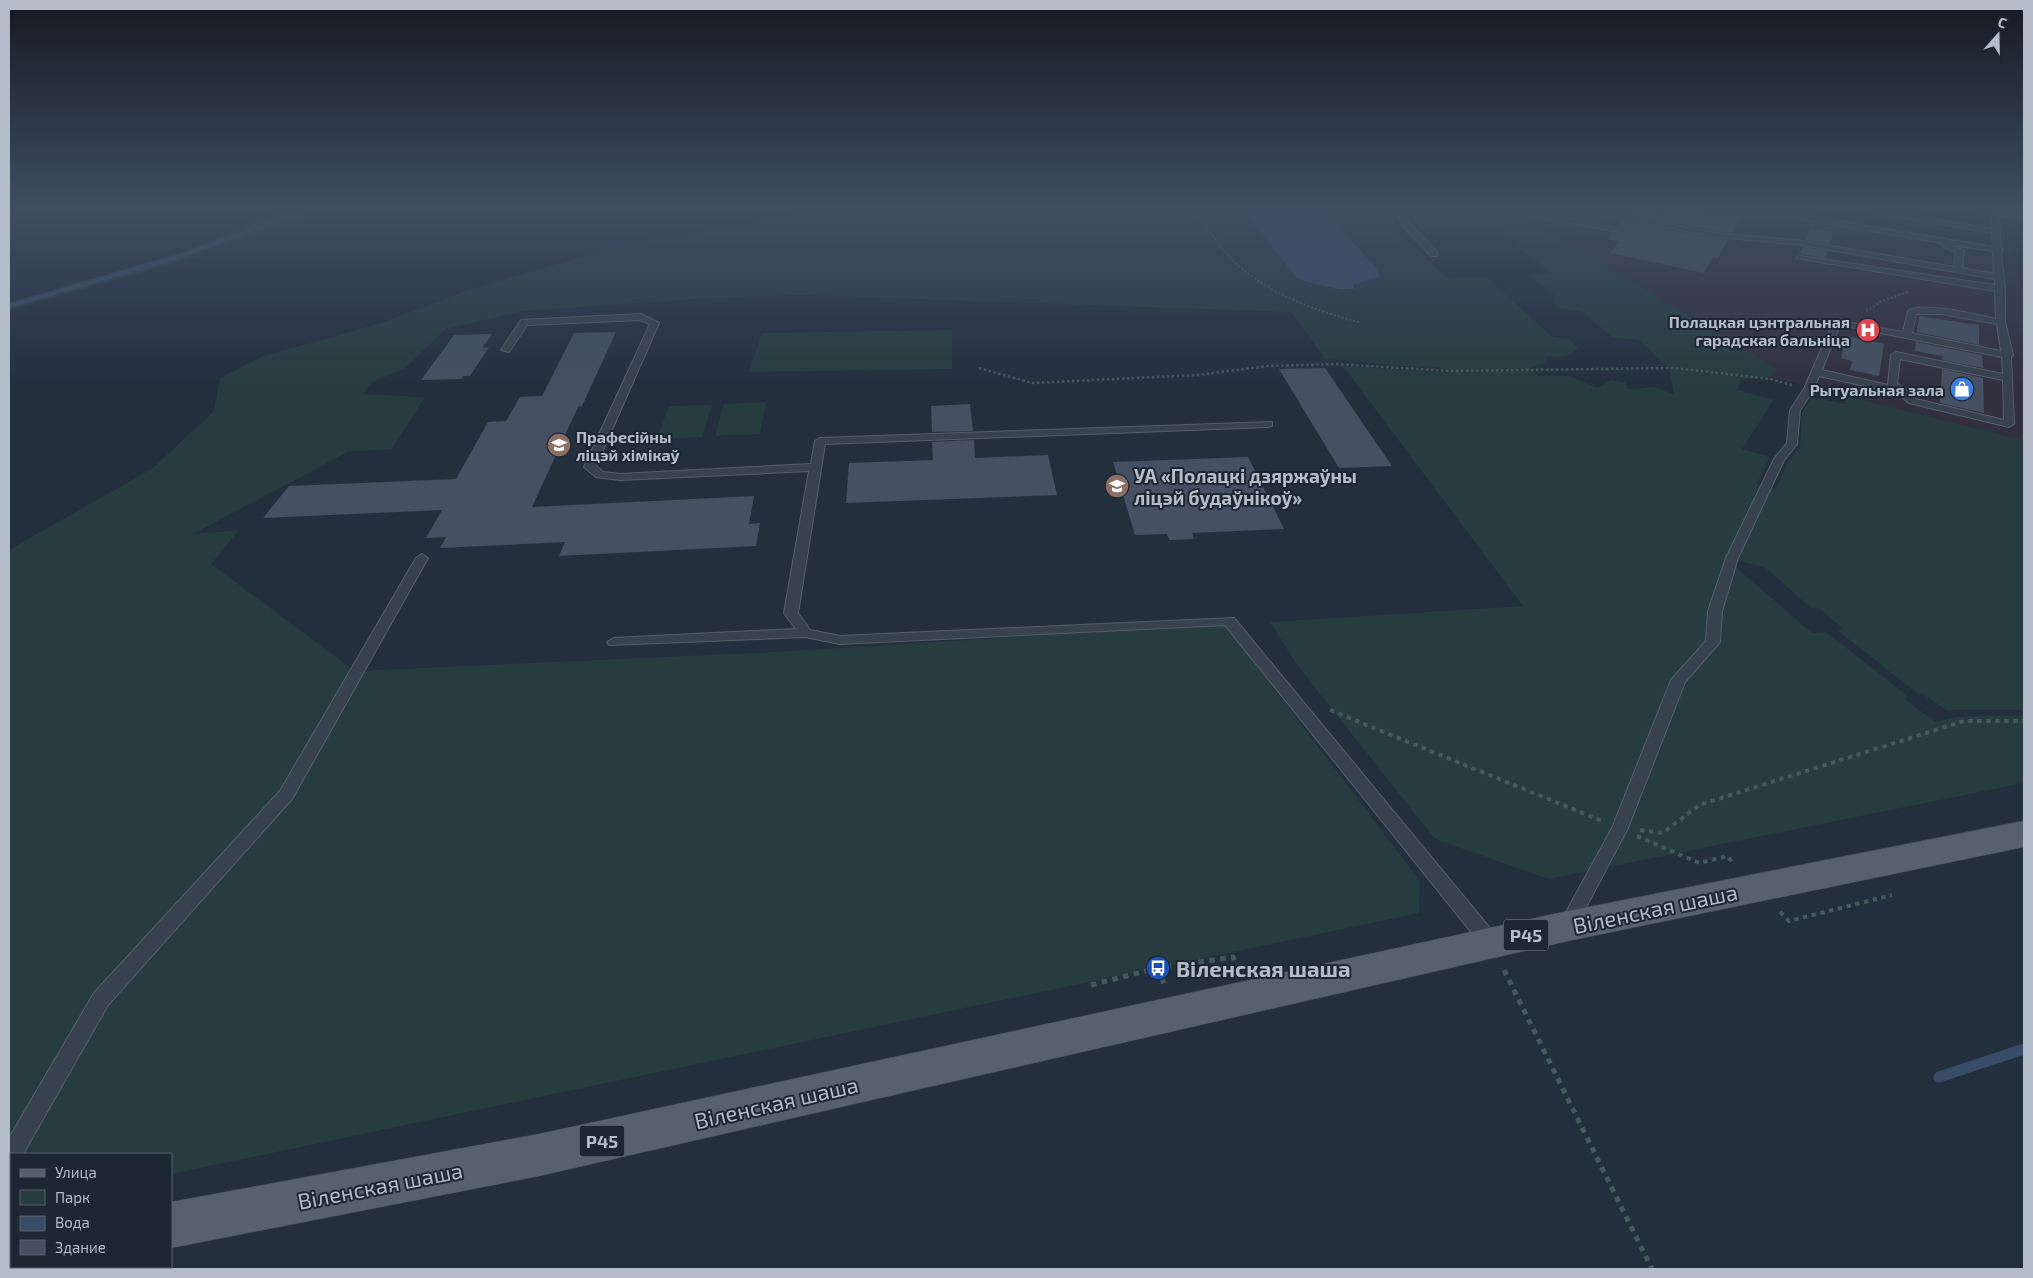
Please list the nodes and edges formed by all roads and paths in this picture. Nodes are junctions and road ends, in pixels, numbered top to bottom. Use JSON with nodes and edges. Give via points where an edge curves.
{"nodes":[{"id":1,"x":1239,"y":266,"type":"edge"},
{"id":2,"x":1850,"y":266,"type":"edge"},
{"id":3,"x":1933,"y":266,"type":"edge"},
{"id":4,"x":1958,"y":266,"type":"edge"},
{"id":5,"x":1999,"y":266,"type":"edge"},
{"id":6,"x":1958,"y":270,"type":"junction"},
{"id":7,"x":1943,"y":280,"type":"junction"},
{"id":8,"x":2000,"y":283,"type":"junction"},
{"id":9,"x":1359,"y":322,"type":"dead end"},
{"id":10,"x":2002,"y":322,"type":"junction"},
{"id":11,"x":1847,"y":324,"type":"junction"},
{"id":12,"x":1907,"y":335,"type":"junction"},
{"id":13,"x":506,"y":350,"type":"dead end"},
{"id":14,"x":2008,"y":355,"type":"junction"},
{"id":15,"x":979,"y":368,"type":"dead end"},
{"id":16,"x":1816,"y":372,"type":"junction"},
{"id":17,"x":2008,"y":378,"type":"junction"},
{"id":18,"x":1809,"y":389,"type":"junction"},
{"id":19,"x":1900,"y":391,"type":"junction"},
{"id":20,"x":1268,"y":424,"type":"dead end"},
{"id":21,"x":814,"y":467,"type":"junction"},
{"id":22,"x":422,"y":558,"type":"dead end"},
{"id":23,"x":805,"y":633,"type":"junction"},
{"id":24,"x":614,"y":642,"type":"dead end"},
{"id":25,"x":1294,"y":701,"type":"junction"},
{"id":26,"x":2024,"y":720,"type":"edge"},
{"id":27,"x":1620,"y":828,"type":"junction"},
{"id":28,"x":2024,"y":834,"type":"edge"},
{"id":29,"x":1756,"y":887,"type":"junction"},
{"id":30,"x":1892,"y":895,"type":"dead end"},
{"id":31,"x":1568,"y":926,"type":"junction"},
{"id":32,"x":1491,"y":943,"type":"junction"},
{"id":33,"x":12,"y":1153,"type":"edge"},
{"id":34,"x":172,"y":1225,"type":"edge"},
{"id":35,"x":1652,"y":1269,"type":"edge"}],
"edges":[{"from":1,"to":9,"type":"path","via":[[1281,294],[1329,314]]},
{"from":2,"to":7,"type":"lane"},
{"from":3,"to":6,"type":"lane"},
{"from":4,"to":6,"type":"lane"},
{"from":5,"to":8,"type":"lane"},
{"from":6,"to":8,"type":"lane"},
{"from":7,"to":8,"type":"lane"},
{"from":7,"to":11,"type":"path","via":[[1882,301]]},
{"from":8,"to":10,"type":"lane"},
{"from":10,"to":12,"type":"lane","via":[[1941,311],[1912,311]]},
{"from":10,"to":14,"type":"lane"},
{"from":11,"to":12,"type":"lane"},
{"from":11,"to":16,"type":"lane","via":[[1837,322]]},
{"from":12,"to":14,"type":"lane"},
{"from":13,"to":21,"type":"lane","via":[[524,322],[641,317],[654,323],[590,467],[600,475],[620,477]]},
{"from":14,"to":17,"type":"lane"},
{"from":15,"to":18,"type":"path","via":[[1032,383],[1187,376],[1268,366],[1336,364],[1450,371],[1675,368],[1770,379]]},
{"from":16,"to":18,"type":"lane"},
{"from":16,"to":19,"type":"lane"},
{"from":17,"to":19,"type":"lane","via":[[1896,354],[1892,384]]},
{"from":17,"to":19,"type":"lane","via":[[2009,424],[1913,401]]},
{"from":18,"to":27,"type":"lane","via":[[1795,410],[1792,444],[1779,459],[1732,558],[1715,611],[1713,642],[1678,680]]},
{"from":20,"to":21,"type":"lane","via":[[820,441]]},
{"from":21,"to":23,"type":"lane","via":[[791,613]]},
{"from":22,"to":33,"type":"lane","via":[[286,796],[101,999]]},
{"from":23,"to":24,"type":"lane"},
{"from":23,"to":25,"type":"lane","via":[[840,640],[1229,621]]},
{"from":25,"to":27,"type":"path","via":[[1312,703]]},
{"from":25,"to":32,"type":"lane"},
{"from":26,"to":27,"type":"path","via":[[1964,721],[1699,805],[1663,833]]},
{"from":27,"to":29,"type":"path","via":[[1699,863],[1727,856]]},
{"from":27,"to":31,"type":"lane"},
{"from":28,"to":29,"type":"main road","name":"Віленская шаша","number":"Р45"},
{"from":29,"to":30,"type":"path","via":[[1789,921]]},
{"from":29,"to":31,"type":"main road","name":"Віленская шаша","number":"Р45"},
{"from":31,"to":32,"type":"main road","name":"Віленская шаша","number":"Р45"},
{"from":32,"to":34,"type":"main road","name":"Віленская шаша","number":"Р45","via":[[538,1155]]},
{"from":32,"to":35,"type":"path"}]}
